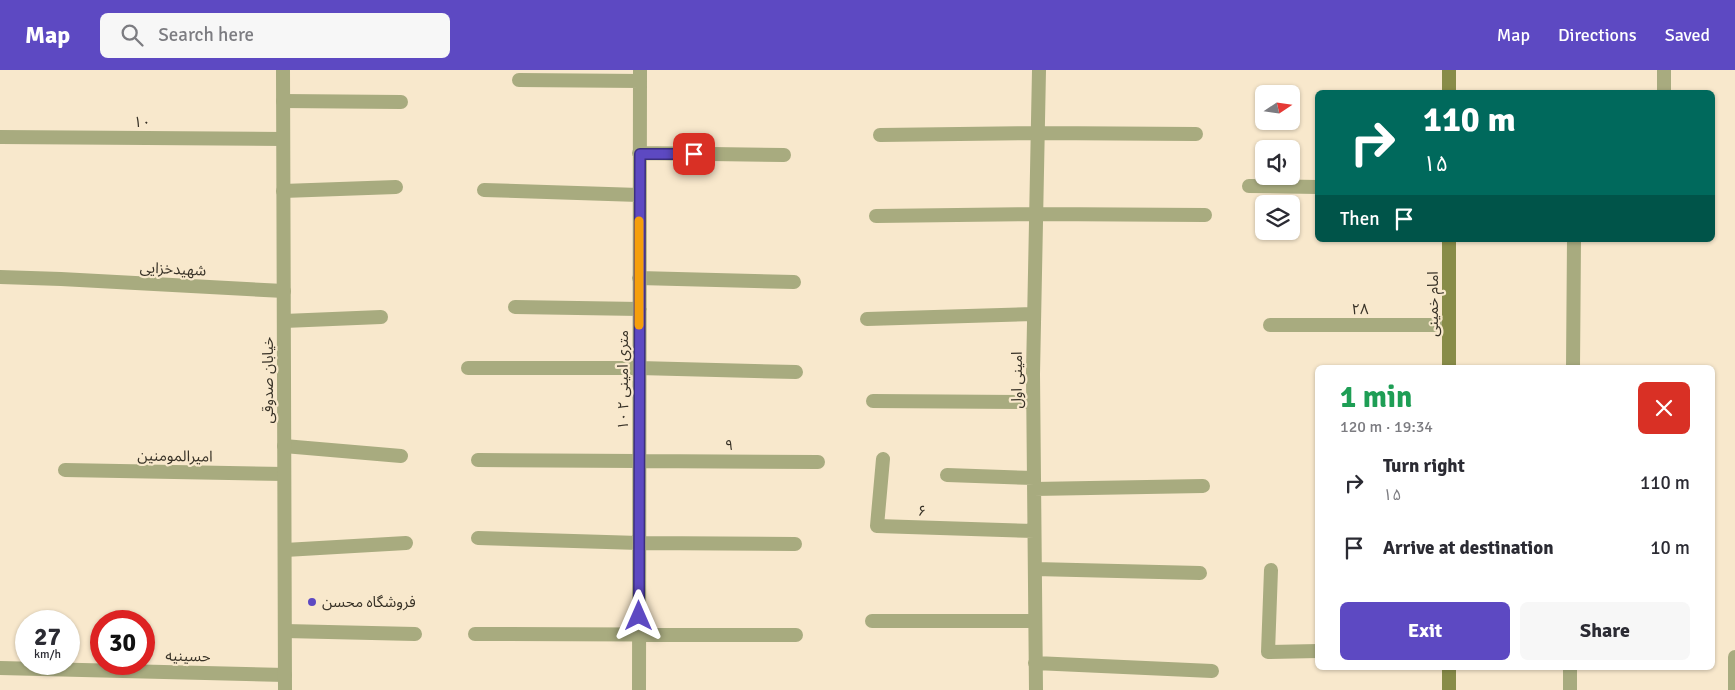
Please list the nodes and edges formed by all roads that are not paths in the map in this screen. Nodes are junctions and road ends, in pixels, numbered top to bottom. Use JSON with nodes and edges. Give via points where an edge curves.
{"nodes":[{"id":1,"x":283,"y":70,"type":"edge"},
{"id":2,"x":1038,"y":70,"type":"edge"},
{"id":3,"x":1449,"y":70,"type":"edge"},
{"id":4,"x":1664,"y":70,"type":"edge"},
{"id":5,"x":640,"y":75,"type":"edge"},
{"id":6,"x":519,"y":80,"type":"dead end"},
{"id":7,"x":1449,"y":90,"type":"edge"},
{"id":8,"x":1664,"y":90,"type":"edge"},
{"id":9,"x":283,"y":101,"type":"junction"},
{"id":10,"x":401,"y":102,"type":"dead end"},
{"id":11,"x":1037,"y":133,"type":"junction"},
{"id":12,"x":1196,"y":134,"type":"dead end"},
{"id":13,"x":880,"y":135,"type":"dead end"},
{"id":14,"x":0,"y":137,"type":"edge"},
{"id":15,"x":283,"y":139,"type":"junction"},
{"id":16,"x":640,"y":154,"type":"junction"},
{"id":17,"x":784,"y":155,"type":"dead end"},
{"id":18,"x":1249,"y":186,"type":"dead end"},
{"id":19,"x":396,"y":187,"type":"dead end"},
{"id":20,"x":1315,"y":187,"type":"edge"},
{"id":21,"x":484,"y":190,"type":"dead end"},
{"id":22,"x":283,"y":191,"type":"junction"},
{"id":23,"x":639,"y":196,"type":"junction"},
{"id":24,"x":1036,"y":214,"type":"junction"},
{"id":25,"x":1205,"y":215,"type":"dead end"},
{"id":26,"x":876,"y":216,"type":"dead end"},
{"id":27,"x":1449,"y":242,"type":"edge"},
{"id":28,"x":1574,"y":242,"type":"edge"},
{"id":29,"x":0,"y":277,"type":"edge"},
{"id":30,"x":639,"y":278,"type":"junction"},
{"id":31,"x":794,"y":282,"type":"dead end"},
{"id":32,"x":284,"y":291,"type":"junction"},
{"id":33,"x":515,"y":307,"type":"dead end"},
{"id":34,"x":640,"y":309,"type":"junction"},
{"id":35,"x":1034,"y":314,"type":"junction"},
{"id":36,"x":382,"y":317,"type":"dead end"},
{"id":37,"x":867,"y":319,"type":"dead end"},
{"id":38,"x":284,"y":321,"type":"junction"},
{"id":39,"x":1270,"y":325,"type":"dead end"},
{"id":40,"x":1449,"y":325,"type":"junction"},
{"id":41,"x":1449,"y":365,"type":"edge"},
{"id":42,"x":1573,"y":365,"type":"edge"},
{"id":43,"x":468,"y":368,"type":"dead end"},
{"id":44,"x":639,"y":368,"type":"junction"},
{"id":45,"x":796,"y":372,"type":"dead end"},
{"id":46,"x":872,"y":401,"type":"dead end"},
{"id":47,"x":1033,"y":402,"type":"junction"},
{"id":48,"x":284,"y":446,"type":"junction"},
{"id":49,"x":400,"y":456,"type":"dead end"},
{"id":50,"x":883,"y":459,"type":"dead end"},
{"id":51,"x":478,"y":460,"type":"dead end"},
{"id":52,"x":639,"y":461,"type":"junction"},
{"id":53,"x":818,"y":462,"type":"dead end"},
{"id":54,"x":65,"y":470,"type":"dead end"},
{"id":55,"x":284,"y":474,"type":"junction"},
{"id":56,"x":947,"y":475,"type":"dead end"},
{"id":57,"x":1034,"y":483,"type":"junction"},
{"id":58,"x":1203,"y":486,"type":"dead end"},
{"id":59,"x":1034,"y":530,"type":"junction"},
{"id":60,"x":478,"y":538,"type":"dead end"},
{"id":61,"x":406,"y":542,"type":"dead end"},
{"id":62,"x":639,"y":543,"type":"junction"},
{"id":63,"x":796,"y":544,"type":"dead end"},
{"id":64,"x":285,"y":550,"type":"junction"},
{"id":65,"x":1035,"y":570,"type":"junction"},
{"id":66,"x":1271,"y":570,"type":"dead end"},
{"id":67,"x":1200,"y":573,"type":"dead end"},
{"id":68,"x":872,"y":621,"type":"dead end"},
{"id":69,"x":1035,"y":621,"type":"junction"},
{"id":70,"x":285,"y":632,"type":"junction"},
{"id":71,"x":415,"y":634,"type":"dead end"},
{"id":72,"x":475,"y":634,"type":"dead end"},
{"id":73,"x":639,"y":634,"type":"junction"},
{"id":74,"x":796,"y":635,"type":"dead end"},
{"id":75,"x":1315,"y":652,"type":"edge"},
{"id":76,"x":1735,"y":657,"type":"edge"},
{"id":77,"x":1035,"y":663,"type":"junction"},
{"id":78,"x":0,"y":668,"type":"edge"},
{"id":79,"x":1449,"y":670,"type":"edge"},
{"id":80,"x":1570,"y":670,"type":"edge"},
{"id":81,"x":1212,"y":671,"type":"dead end"},
{"id":82,"x":285,"y":675,"type":"junction"},
{"id":83,"x":285,"y":690,"type":"edge"},
{"id":84,"x":639,"y":690,"type":"edge"},
{"id":85,"x":1036,"y":690,"type":"edge"},
{"id":86,"x":1449,"y":690,"type":"edge"},
{"id":87,"x":1570,"y":690,"type":"edge"},
{"id":88,"x":1735,"y":690,"type":"edge"}],
"edges":[{"from":1,"to":9,"type":"street","name":"خیابان صدوقی"},
{"from":2,"to":11,"type":"street","name":"امینی اول"},
{"from":3,"to":7,"type":"main road"},
{"from":4,"to":8,"type":"street"},
{"from":5,"to":6,"type":"street"},
{"from":5,"to":16,"type":"street","name":"۱۰ متری امینی ۲"},
{"from":9,"to":10,"type":"street"},
{"from":9,"to":15,"type":"street","name":"خیابان صدوقی"},
{"from":11,"to":12,"type":"street"},
{"from":11,"to":13,"type":"street"},
{"from":11,"to":24,"type":"street","name":"امینی اول"},
{"from":14,"to":15,"type":"street","name":"۱۰"},
{"from":15,"to":22,"type":"street","name":"خیابان صدوقی"},
{"from":16,"to":17,"type":"street"},
{"from":16,"to":23,"type":"street","name":"۱۰ متری امینی ۲"},
{"from":18,"to":20,"type":"street"},
{"from":19,"to":22,"type":"street"},
{"from":21,"to":23,"type":"street"},
{"from":22,"to":32,"type":"street","name":"خیابان صدوقی"},
{"from":23,"to":30,"type":"street","name":"۱۰ متری امینی ۲"},
{"from":24,"to":25,"type":"street"},
{"from":24,"to":26,"type":"street"},
{"from":24,"to":35,"type":"street","name":"امینی اول"},
{"from":27,"to":40,"type":"main road","name":"امام خمینی"},
{"from":28,"to":42,"type":"street"},
{"from":29,"to":32,"type":"street","name":"شهیدخزایی"},
{"from":30,"to":31,"type":"street"},
{"from":30,"to":34,"type":"street","name":"۱۰ متری امینی ۲"},
{"from":32,"to":38,"type":"street","name":"خیابان صدوقی"},
{"from":33,"to":34,"type":"street"},
{"from":34,"to":44,"type":"street","name":"۱۰ متری امینی ۲"},
{"from":35,"to":37,"type":"street"},
{"from":35,"to":47,"type":"street","name":"امینی اول"},
{"from":36,"to":38,"type":"street"},
{"from":38,"to":48,"type":"street","name":"خیابان صدوقی"},
{"from":39,"to":40,"type":"street","name":"۲۸"},
{"from":40,"to":41,"type":"main road","name":"امام خمینی"},
{"from":43,"to":44,"type":"street"},
{"from":44,"to":45,"type":"street"},
{"from":44,"to":52,"type":"street","name":"۱۰ متری امینی ۲"},
{"from":46,"to":47,"type":"street"},
{"from":47,"to":57,"type":"street","name":"امینی اول"},
{"from":48,"to":49,"type":"street"},
{"from":48,"to":55,"type":"street","name":"خیابان صدوقی"},
{"from":50,"to":59,"type":"street","name":"۶","via":[[877,526]]},
{"from":51,"to":52,"type":"street"},
{"from":52,"to":53,"type":"street","name":"۹"},
{"from":52,"to":62,"type":"street","name":"۱۰ متری امینی ۲"},
{"from":54,"to":55,"type":"street","name":"امیرالمومنین"},
{"from":55,"to":64,"type":"street","name":"خیابان صدوقی"},
{"from":56,"to":57,"type":"street"},
{"from":57,"to":58,"type":"street"},
{"from":57,"to":59,"type":"street","name":"امینی اول"},
{"from":59,"to":65,"type":"street","name":"امینی اول"},
{"from":60,"to":62,"type":"street"},
{"from":61,"to":64,"type":"street"},
{"from":62,"to":63,"type":"street"},
{"from":62,"to":73,"type":"street","name":"۱۰ متری امینی ۲"},
{"from":64,"to":70,"type":"street","name":"خیابان صدوقی"},
{"from":65,"to":67,"type":"street"},
{"from":65,"to":69,"type":"street","name":"امینی اول"},
{"from":66,"to":75,"type":"street","via":[[1268,652]]},
{"from":68,"to":69,"type":"street"},
{"from":69,"to":77,"type":"street","name":"امینی اول"},
{"from":70,"to":71,"type":"street"},
{"from":70,"to":82,"type":"street","name":"خیابان صدوقی"},
{"from":72,"to":73,"type":"street"},
{"from":73,"to":74,"type":"street"},
{"from":73,"to":84,"type":"street","name":"۱۰ متری امینی ۲"},
{"from":76,"to":88,"type":"street"},
{"from":77,"to":81,"type":"street"},
{"from":77,"to":85,"type":"street","name":"امینی اول"},
{"from":78,"to":82,"type":"street","name":"حسینیه"},
{"from":79,"to":86,"type":"main road"},
{"from":80,"to":87,"type":"street"},
{"from":82,"to":83,"type":"street","name":"خیابان صدوقی"}]}
